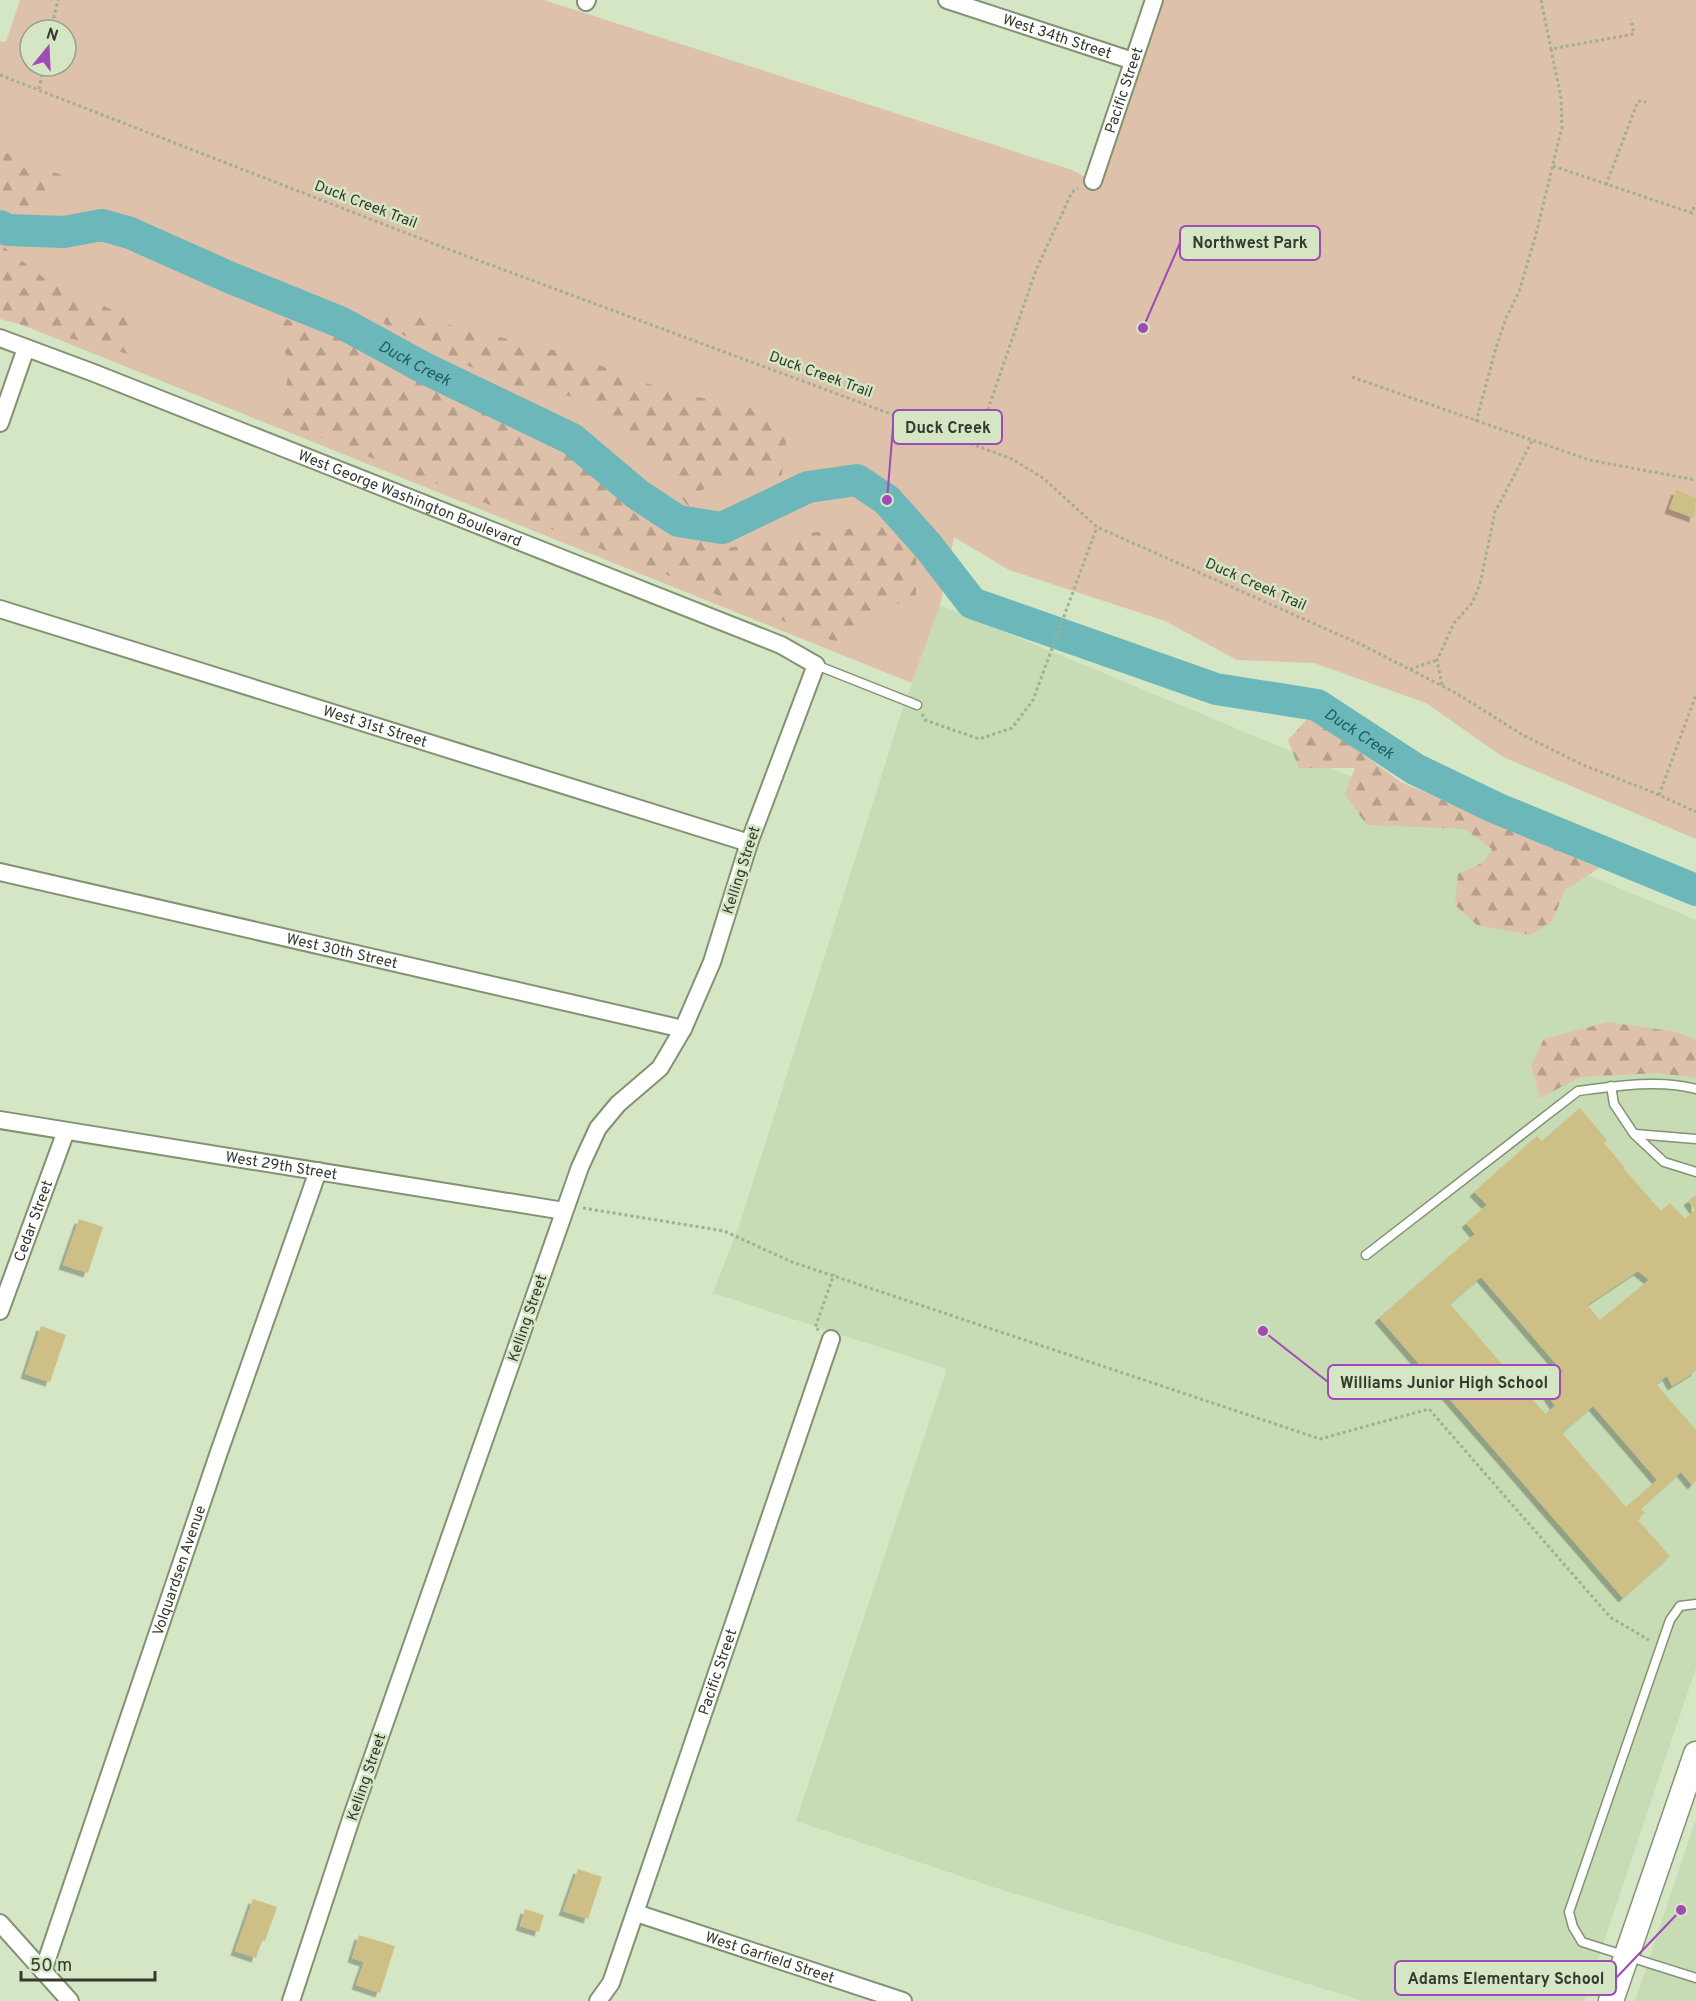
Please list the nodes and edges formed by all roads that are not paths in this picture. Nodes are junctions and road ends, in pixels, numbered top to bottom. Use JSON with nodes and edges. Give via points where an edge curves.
{"nodes":[{"id":1,"x":947,"y":0,"type":"edge"},
{"id":2,"x":1154,"y":0,"type":"edge"},
{"id":3,"x":1133,"y":61,"type":"junction"},
{"id":4,"x":1093,"y":181,"type":"road end"},
{"id":5,"x":0,"y":338,"type":"edge"},
{"id":6,"x":26,"y":348,"type":"junction"},
{"id":7,"x":0,"y":423,"type":"edge"},
{"id":8,"x":0,"y":609,"type":"edge"},
{"id":9,"x":816,"y":665,"type":"junction"},
{"id":10,"x":917,"y":705,"type":"road end"},
{"id":11,"x":749,"y":843,"type":"junction"},
{"id":12,"x":0,"y":872,"type":"edge"},
{"id":13,"x":683,"y":1029,"type":"junction"},
{"id":14,"x":1611,"y":1086,"type":"junction"},
{"id":15,"x":1696,"y":1089,"type":"edge"},
{"id":16,"x":0,"y":1120,"type":"edge"},
{"id":17,"x":66,"y":1131,"type":"junction"},
{"id":18,"x":1634,"y":1134,"type":"junction"},
{"id":19,"x":1696,"y":1139,"type":"edge"},
{"id":20,"x":318,"y":1171,"type":"junction"},
{"id":21,"x":1696,"y":1172,"type":"edge"},
{"id":22,"x":564,"y":1211,"type":"junction"},
{"id":23,"x":1366,"y":1255,"type":"dead end"},
{"id":24,"x":0,"y":1311,"type":"edge"},
{"id":25,"x":831,"y":1339,"type":"road end"},
{"id":26,"x":1696,"y":1604,"type":"edge"},
{"id":27,"x":1696,"y":1754,"type":"edge"},
{"id":28,"x":636,"y":1913,"type":"junction"},
{"id":29,"x":0,"y":1923,"type":"edge"},
{"id":30,"x":1626,"y":1955,"type":"junction"},
{"id":31,"x":43,"y":1971,"type":"junction"},
{"id":32,"x":1696,"y":1978,"type":"edge"},
{"id":33,"x":70,"y":2001,"type":"edge"},
{"id":34,"x":291,"y":2001,"type":"edge"},
{"id":35,"x":598,"y":2001,"type":"edge"},
{"id":36,"x":903,"y":2001,"type":"edge"},
{"id":37,"x":1611,"y":2001,"type":"edge"}],
"edges":[{"from":1,"to":3,"type":"street","name":"West 34th Street"},
{"from":2,"to":3,"type":"street","name":"Pacific Street"},
{"from":3,"to":4,"type":"street","name":"Pacific Street"},
{"from":5,"to":6,"type":"street","name":"West George Washington Boulevard"},
{"from":6,"to":7,"type":"street"},
{"from":6,"to":9,"type":"street","name":"West George Washington Boulevard","via":[[781,645]]},
{"from":8,"to":11,"type":"street","name":"West 31st Street"},
{"from":9,"to":10,"type":"lane"},
{"from":9,"to":11,"type":"street","name":"Kelling Street"},
{"from":11,"to":13,"type":"street","name":"Kelling Street","via":[[712,962]]},
{"from":12,"to":13,"type":"street","name":"West 30th Street"},
{"from":13,"to":22,"type":"street","name":"Kelling Street","via":[[660,1068],[618,1104],[598,1128]]},
{"from":14,"to":15,"type":"lane","via":[[1681,1084]]},
{"from":14,"to":18,"type":"lane","via":[[1614,1104]]},
{"from":14,"to":23,"type":"lane","via":[[1578,1091]]},
{"from":16,"to":17,"type":"street","name":"West 29th Street"},
{"from":17,"to":20,"type":"street","name":"West 29th Street"},
{"from":17,"to":24,"type":"street","name":"Cedar Street"},
{"from":18,"to":19,"type":"lane"},
{"from":18,"to":21,"type":"lane","via":[[1664,1162]]},
{"from":20,"to":22,"type":"street","name":"West 29th Street"},
{"from":20,"to":31,"type":"street","name":"Volquardsen Avenue"},
{"from":22,"to":34,"type":"street","name":"Kelling Street"},
{"from":25,"to":28,"type":"street","name":"Pacific Street"},
{"from":26,"to":30,"type":"lane","via":[[1680,1605],[1670,1620],[1569,1912],[1582,1942]]},
{"from":27,"to":30,"type":"main road"},
{"from":28,"to":35,"type":"street","name":"Pacific Street","via":[[611,1983]]},
{"from":28,"to":36,"type":"street","name":"West Garfield Street"},
{"from":29,"to":31,"type":"street"},
{"from":30,"to":32,"type":"lane"},
{"from":30,"to":37,"type":"main road"},
{"from":31,"to":33,"type":"street"}]}
